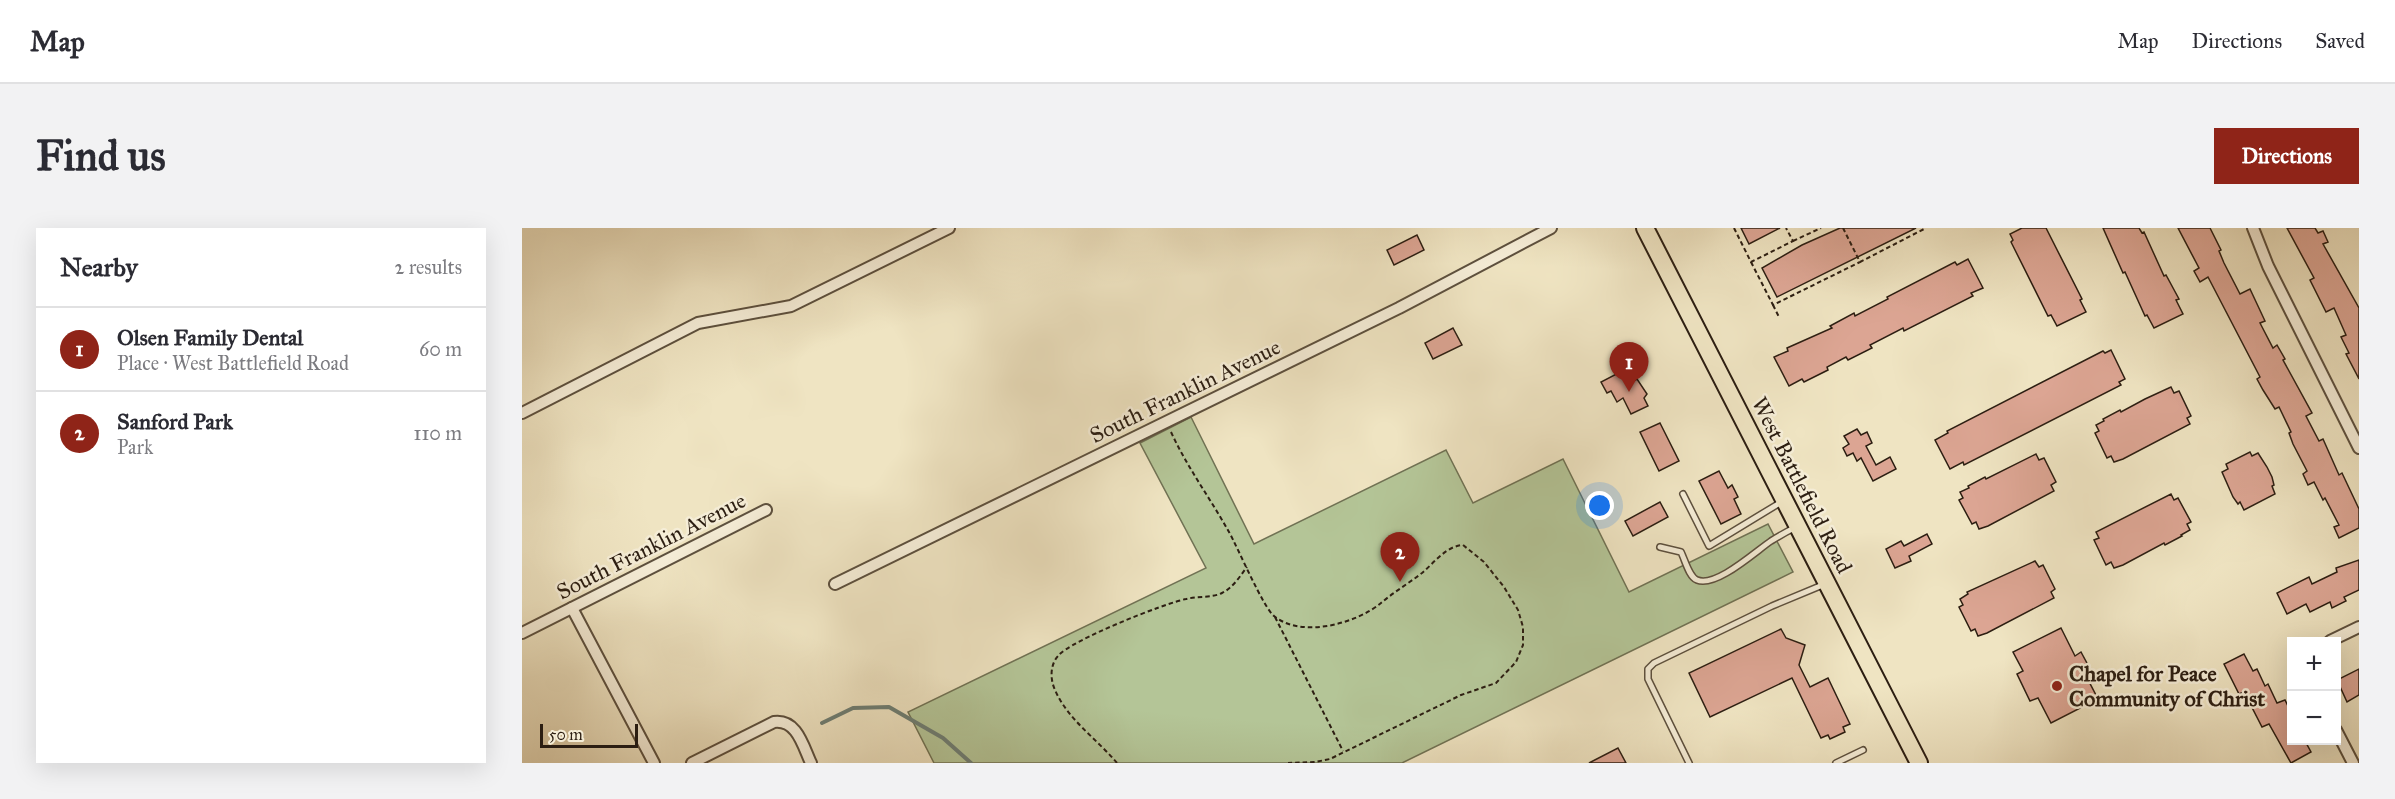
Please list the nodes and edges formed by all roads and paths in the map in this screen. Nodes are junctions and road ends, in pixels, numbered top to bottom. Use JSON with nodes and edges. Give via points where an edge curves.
{"nodes":[{"id":1,"x":949,"y":228,"type":"edge"},
{"id":2,"x":1551,"y":228,"type":"edge"},
{"id":3,"x":1645,"y":228,"type":"edge"},
{"id":4,"x":1734,"y":228,"type":"edge"},
{"id":5,"x":1786,"y":228,"type":"edge"},
{"id":6,"x":1821,"y":228,"type":"edge"},
{"id":7,"x":1843,"y":228,"type":"edge"},
{"id":8,"x":1926,"y":228,"type":"edge"},
{"id":9,"x":2253,"y":228,"type":"edge"},
{"id":10,"x":1793,"y":241,"type":"junction"},
{"id":11,"x":1751,"y":262,"type":"junction"},
{"id":12,"x":1860,"y":262,"type":"junction"},
{"id":13,"x":1773,"y":305,"type":"junction"},
{"id":14,"x":1779,"y":317,"type":"dead end"},
{"id":15,"x":522,"y":412,"type":"edge"},
{"id":16,"x":1166,"y":422,"type":"junction"},
{"id":17,"x":2359,"y":448,"type":"edge"},
{"id":18,"x":1683,"y":494,"type":"dead end"},
{"id":19,"x":1784,"y":500,"type":"junction"},
{"id":20,"x":766,"y":510,"type":"dead end"},
{"id":21,"x":1798,"y":526,"type":"junction"},
{"id":22,"x":1660,"y":547,"type":"dead end"},
{"id":23,"x":1247,"y":567,"type":"junction"},
{"id":24,"x":1827,"y":583,"type":"junction"},
{"id":25,"x":834,"y":584,"type":"dead end"},
{"id":26,"x":572,"y":608,"type":"junction"},
{"id":27,"x":1275,"y":617,"type":"junction"},
{"id":28,"x":2359,"y":627,"type":"edge"},
{"id":29,"x":522,"y":633,"type":"edge"},
{"id":30,"x":2340,"y":637,"type":"edge"},
{"id":31,"x":2341,"y":738,"type":"edge"},
{"id":32,"x":1863,"y":750,"type":"dead end"},
{"id":33,"x":1344,"y":752,"type":"junction"},
{"id":34,"x":654,"y":763,"type":"edge"},
{"id":35,"x":692,"y":763,"type":"edge"},
{"id":36,"x":811,"y":763,"type":"edge"},
{"id":37,"x":1117,"y":763,"type":"edge"},
{"id":38,"x":1288,"y":763,"type":"edge"},
{"id":39,"x":1689,"y":763,"type":"edge"},
{"id":40,"x":1836,"y":763,"type":"edge"},
{"id":41,"x":1919,"y":763,"type":"edge"},
{"id":42,"x":2353,"y":763,"type":"edge"}],
"edges":[{"from":1,"to":15,"type":"street","via":[[791,306],[698,323]]},
{"from":2,"to":16,"type":"street","name":"South Franklin Avenue","via":[[1399,308]]},
{"from":3,"to":19,"type":"main road","name":"West Battlefield Road"},
{"from":4,"to":11,"type":"path"},
{"from":5,"to":10,"type":"path"},
{"from":6,"to":10,"type":"path"},
{"from":7,"to":12,"type":"path"},
{"from":8,"to":12,"type":"path"},
{"from":9,"to":17,"type":"street"},
{"from":10,"to":11,"type":"path"},
{"from":11,"to":13,"type":"path"},
{"from":12,"to":13,"type":"path"},
{"from":13,"to":14,"type":"path"},
{"from":16,"to":23,"type":"path"},
{"from":16,"to":25,"type":"street","name":"South Franklin Avenue"},
{"from":18,"to":19,"type":"lane","via":[[1709,546]]},
{"from":19,"to":21,"type":"main road","name":"West Battlefield Road"},
{"from":20,"to":26,"type":"street","name":"South Franklin Avenue"},
{"from":21,"to":22,"type":"lane","via":[[1733,569],[1709,580],[1700,581],[1692,576],[1681,552]]},
{"from":21,"to":24,"type":"main road","name":"West Battlefield Road"},
{"from":23,"to":27,"type":"path"},
{"from":23,"to":37,"type":"path","via":[[1221,594],[1187,598],[1155,608],[1076,644],[1053,663],[1051,676],[1062,702]]},
{"from":24,"to":39,"type":"lane","via":[[1751,616],[1648,669],[1648,679]]},
{"from":24,"to":41,"type":"main road","name":"West Battlefield Road"},
{"from":26,"to":29,"type":"street","name":"South Franklin Avenue"},
{"from":26,"to":34,"type":"street"},
{"from":27,"to":33,"type":"path"},
{"from":27,"to":33,"type":"path","via":[[1311,627],[1357,618],[1446,551],[1462,545],[1484,562],[1518,610],[1523,627],[1520,654],[1496,683],[1461,695]]},
{"from":28,"to":30,"type":"street"},
{"from":31,"to":42,"type":"street"},
{"from":32,"to":40,"type":"lane"},
{"from":33,"to":38,"type":"path","via":[[1315,762]]},
{"from":35,"to":36,"type":"street","via":[[774,722],[790,725]]}]}
